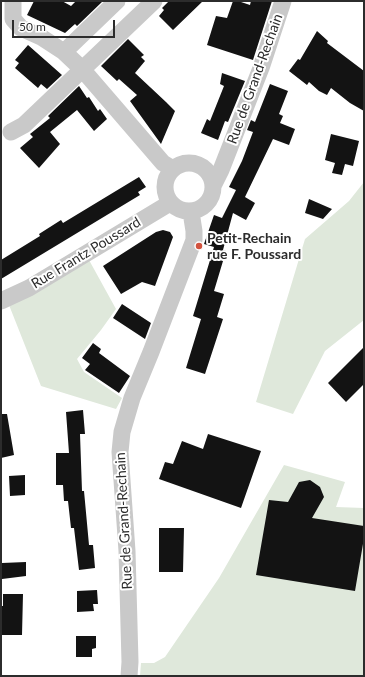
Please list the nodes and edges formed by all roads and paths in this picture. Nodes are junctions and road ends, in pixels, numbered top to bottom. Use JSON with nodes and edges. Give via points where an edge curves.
{"nodes":[{"id":1,"x":13,"y":1,"type":"edge"},
{"id":2,"x":117,"y":1,"type":"edge"},
{"id":3,"x":154,"y":1,"type":"edge"},
{"id":4,"x":283,"y":1,"type":"edge"},
{"id":5,"x":136,"y":19,"type":"junction"},
{"id":6,"x":64,"y":52,"type":"junction"},
{"id":7,"x":82,"y":69,"type":"junction"},
{"id":8,"x":11,"y":132,"type":"dead end"},
{"id":9,"x":226,"y":157,"type":"junction"},
{"id":10,"x":204,"y":168,"type":"junction"},
{"id":11,"x":173,"y":169,"type":"junction"},
{"id":12,"x":213,"y":186,"type":"junction"},
{"id":13,"x":170,"y":203,"type":"junction"},
{"id":14,"x":192,"y":212,"type":"junction"},
{"id":15,"x":1,"y":301,"type":"edge"},
{"id":16,"x":129,"y":676,"type":"edge"}],
"edges":[{"from":1,"to":6,"type":"street","via":[[13,19],[22,28]]},
{"from":2,"to":5,"type":"street"},
{"from":2,"to":6,"type":"street"},
{"from":3,"to":5,"type":"street"},
{"from":4,"to":9,"type":"street","name":"Rue de Grand-Rechain","via":[[261,68]]},
{"from":5,"to":7,"type":"street"},
{"from":6,"to":7,"type":"street"},
{"from":7,"to":8,"type":"street","via":[[24,125]]},
{"from":7,"to":11,"type":"street","via":[[163,163]]},
{"from":9,"to":10,"type":"street","name":"Rue de Grand-Rechain"},
{"from":9,"to":12,"type":"street","name":"Rue de Grand-Rechain"},
{"from":10,"to":11,"type":"street","via":[[188,163],[180,164]]},
{"from":10,"to":12,"type":"street","via":[[212,179]]},
{"from":11,"to":13,"type":"street","via":[[168,174],[164,189]]},
{"from":12,"to":14,"type":"street","via":[[209,201]]},
{"from":13,"to":14,"type":"street","via":[[180,210]]},
{"from":13,"to":15,"type":"street","name":"Rue Frantz Poussard","via":[[29,288]]},
{"from":14,"to":16,"type":"street","name":"Rue de Grand-Rechain","via":[[194,240],[132,398],[122,432],[120,452],[127,552]]}]}
